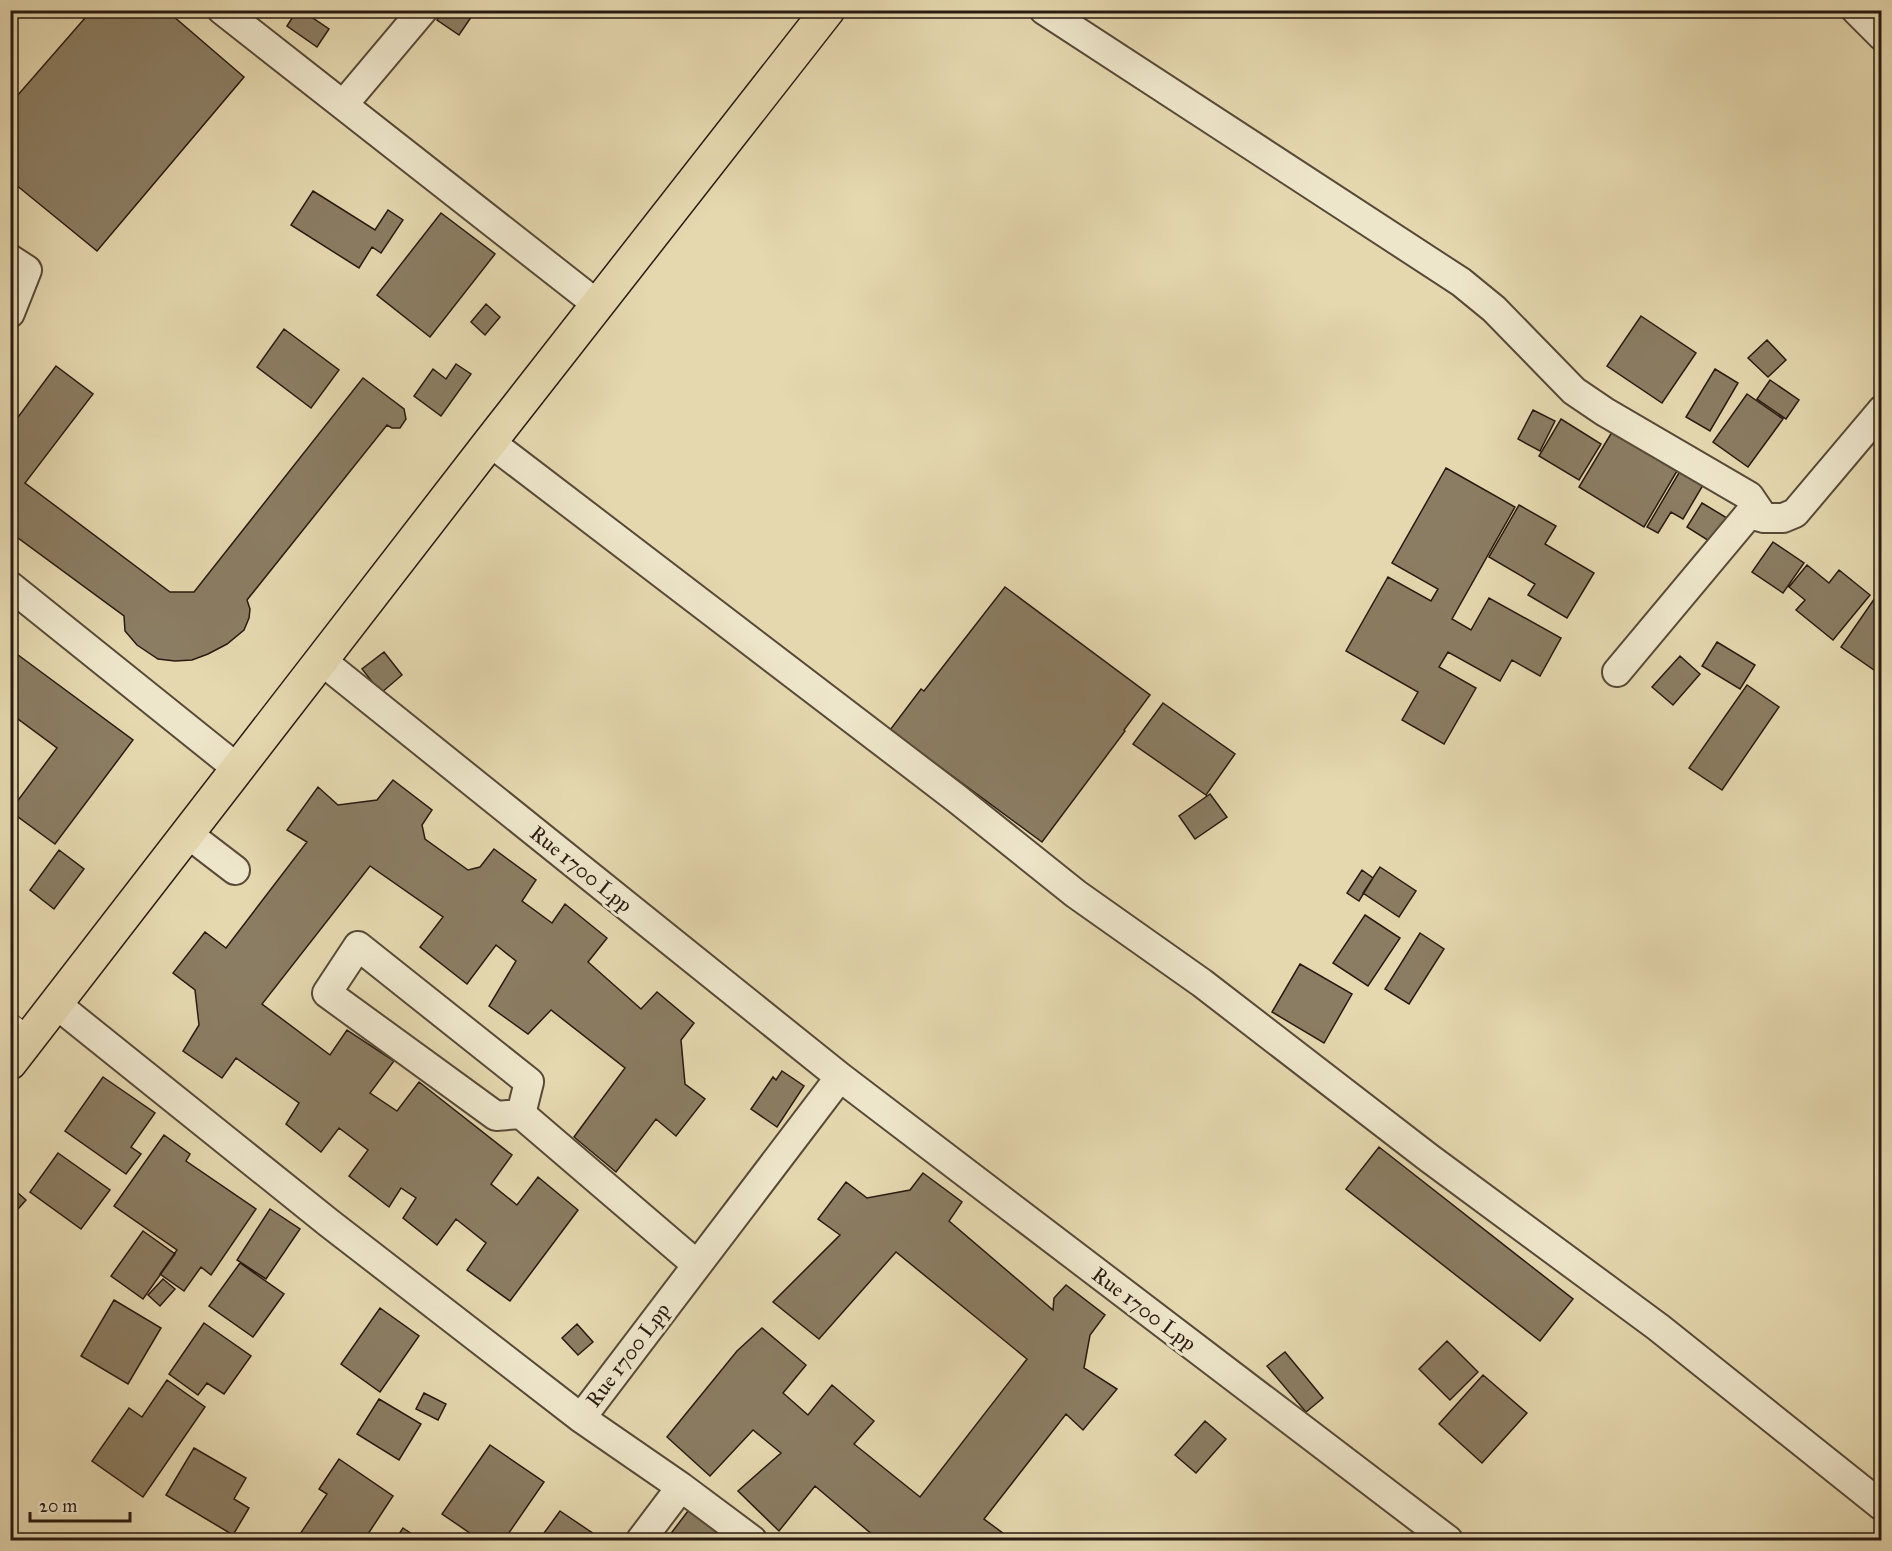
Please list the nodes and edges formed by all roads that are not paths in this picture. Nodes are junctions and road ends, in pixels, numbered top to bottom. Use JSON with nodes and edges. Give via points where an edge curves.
{"nodes":[{"id":1,"x":222,"y":10,"type":"edge"},
{"id":2,"x":423,"y":10,"type":"edge"},
{"id":3,"x":828,"y":10,"type":"edge"},
{"id":4,"x":1044,"y":10,"type":"edge"},
{"id":5,"x":1856,"y":10,"type":"edge"},
{"id":6,"x":1881,"y":36,"type":"edge"},
{"id":7,"x":343,"y":105,"type":"junction"},
{"id":8,"x":10,"y":259,"type":"edge"},
{"id":9,"x":598,"y":305,"type":"junction"},
{"id":10,"x":10,"y":313,"type":"edge"},
{"id":11,"x":1881,"y":410,"type":"edge"},
{"id":12,"x":490,"y":442,"type":"junction"},
{"id":13,"x":1764,"y":518,"type":"junction"},
{"id":14,"x":10,"y":586,"type":"edge"},
{"id":15,"x":322,"y":661,"type":"junction"},
{"id":16,"x":1617,"y":672,"type":"dead end"},
{"id":17,"x":238,"y":769,"type":"junction"},
{"id":18,"x":188,"y":834,"type":"junction"},
{"id":19,"x":235,"y":870,"type":"dead end"},
{"id":20,"x":56,"y":1004,"type":"junction"},
{"id":21,"x":21,"y":1028,"type":"edge"},
{"id":22,"x":10,"y":1063,"type":"edge"},
{"id":23,"x":840,"y":1077,"type":"junction"},
{"id":24,"x":521,"y":1114,"type":"junction"},
{"id":25,"x":696,"y":1264,"type":"junction"},
{"id":26,"x":581,"y":1418,"type":"junction"},
{"id":27,"x":681,"y":1487,"type":"junction"},
{"id":28,"x":1881,"y":1506,"type":"edge"},
{"id":29,"x":641,"y":1540,"type":"edge"},
{"id":30,"x":752,"y":1540,"type":"edge"},
{"id":31,"x":1448,"y":1540,"type":"edge"}],
"edges":[{"from":1,"to":7,"type":"street"},
{"from":2,"to":7,"type":"street"},
{"from":3,"to":9,"type":"main road"},
{"from":4,"to":13,"type":"street","via":[[1461,282],[1494,309],[1574,392],[1749,496]]},
{"from":5,"to":6,"type":"street"},
{"from":7,"to":9,"type":"street"},
{"from":8,"to":10,"type":"street","via":[[27,270]]},
{"from":9,"to":12,"type":"main road"},
{"from":11,"to":13,"type":"street","via":[[1795,513],[1783,518]]},
{"from":12,"to":15,"type":"main road"},
{"from":12,"to":28,"type":"street","via":[[1076,894],[1202,983],[1428,1158],[1658,1327]]},
{"from":13,"to":16,"type":"street","via":[[1749,514]]},
{"from":14,"to":17,"type":"street"},
{"from":15,"to":17,"type":"main road"},
{"from":15,"to":23,"type":"street","name":"Rue 1700 Lpp"},
{"from":17,"to":18,"type":"main road"},
{"from":18,"to":19,"type":"street"},
{"from":18,"to":20,"type":"main road"},
{"from":20,"to":21,"type":"main road"},
{"from":20,"to":26,"type":"street"},
{"from":21,"to":22,"type":"main road"},
{"from":23,"to":25,"type":"street","name":"Rue 1700 Lpp"},
{"from":23,"to":31,"type":"street","name":"Rue 1700 Lpp"},
{"from":24,"to":24,"type":"street","via":[[529,1082],[358,946],[327,993],[496,1116]]},
{"from":24,"to":25,"type":"street"},
{"from":25,"to":26,"type":"street","name":"Rue 1700 Lpp"},
{"from":26,"to":27,"type":"street"},
{"from":27,"to":29,"type":"street"},
{"from":27,"to":30,"type":"street"}]}
